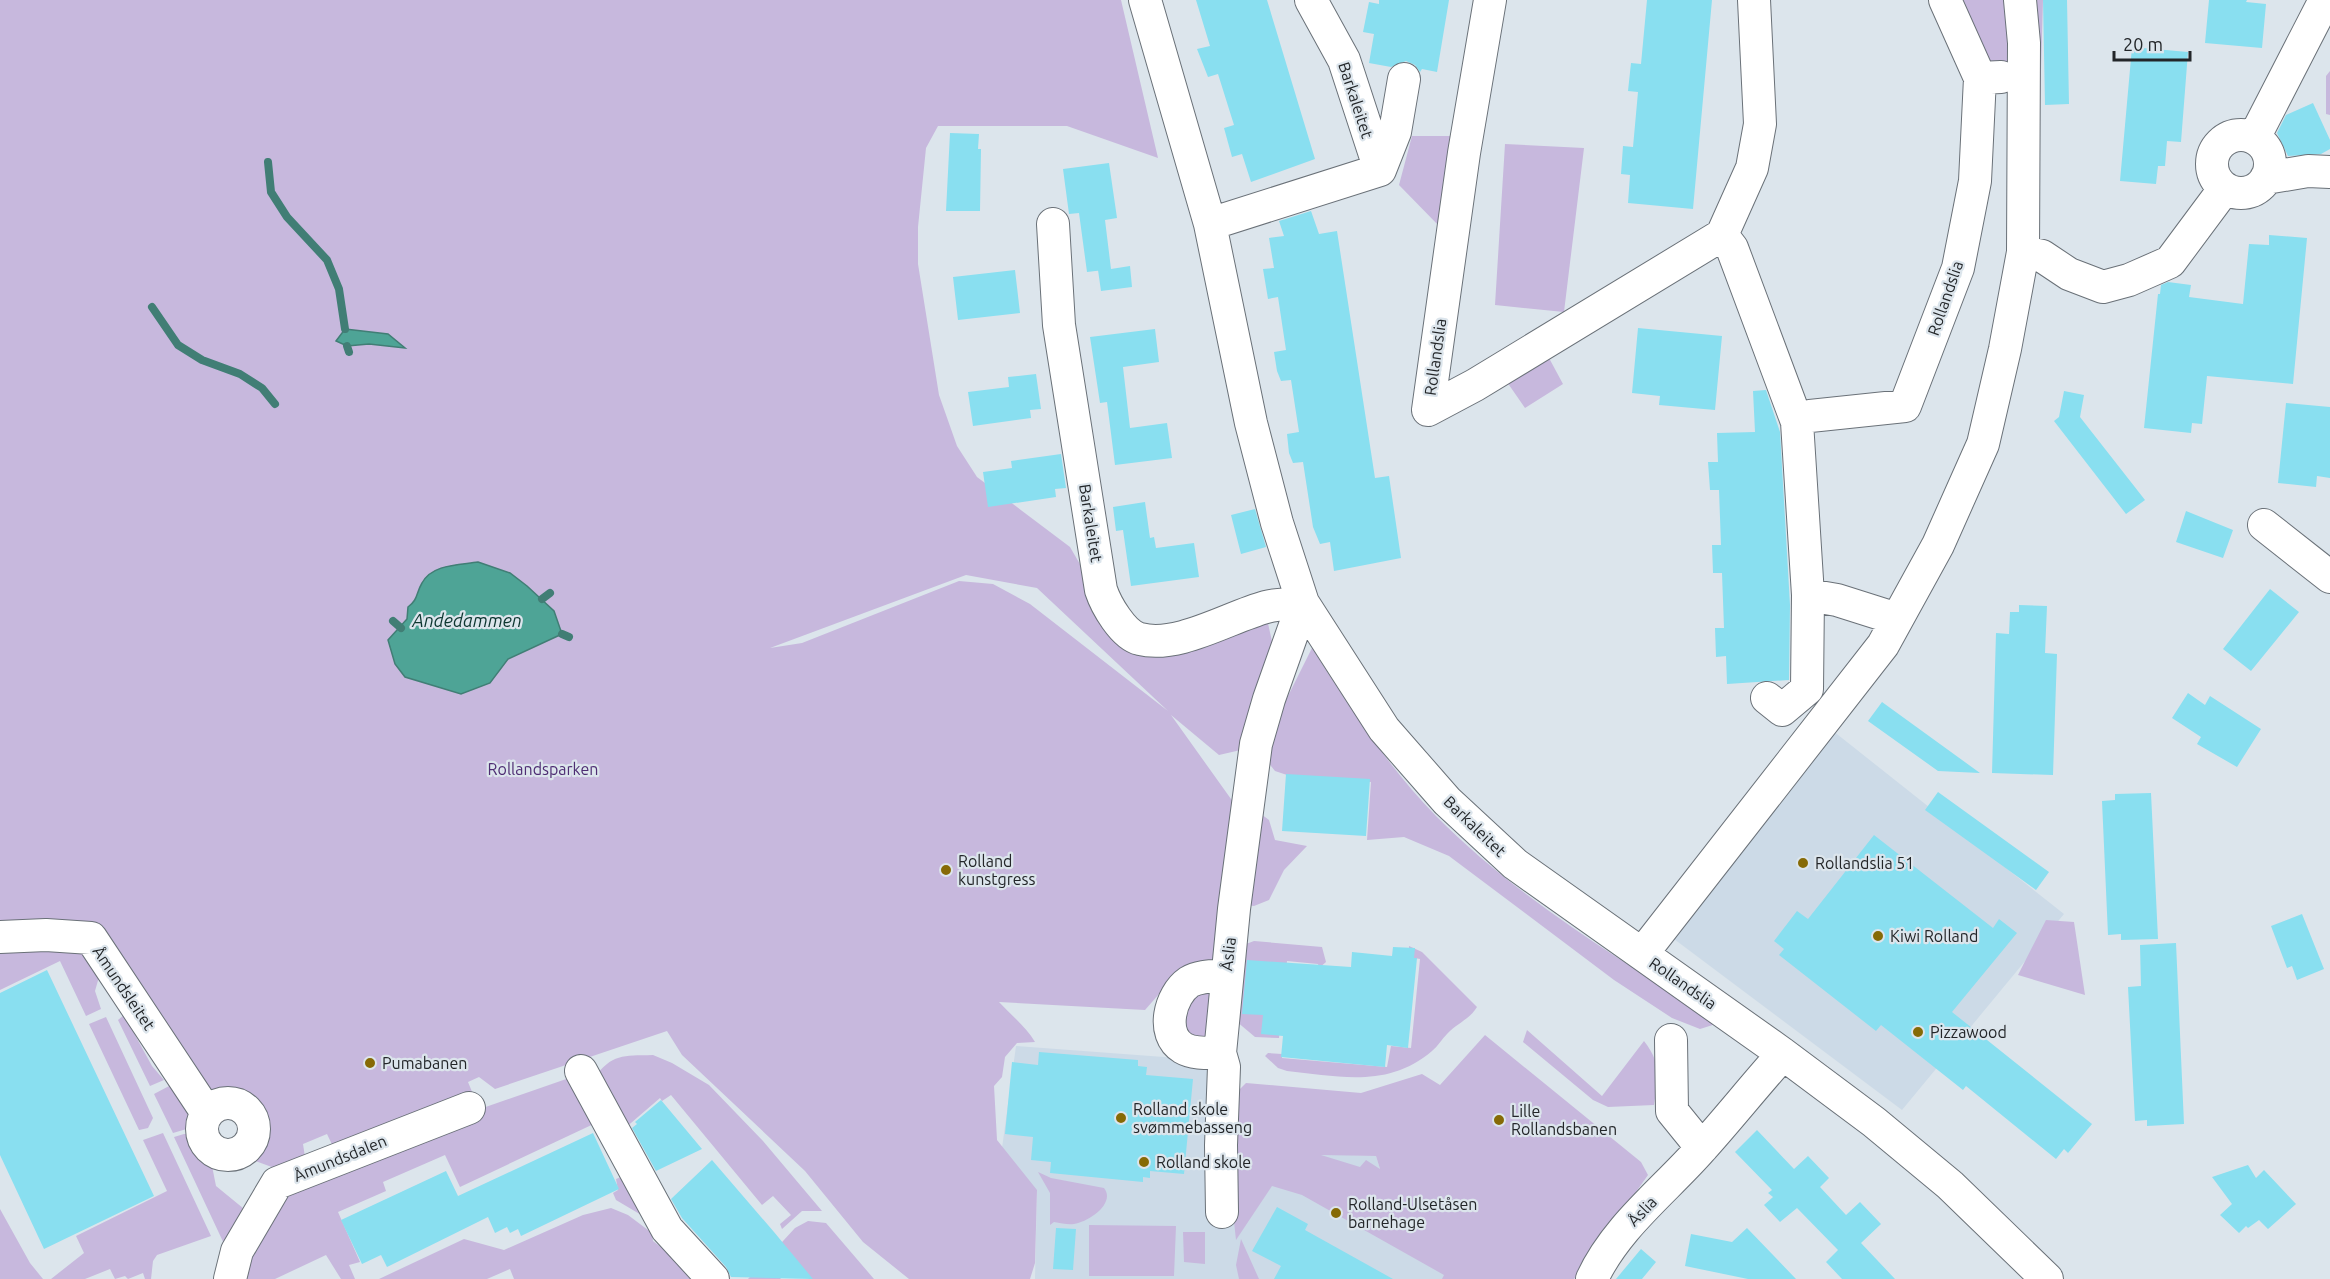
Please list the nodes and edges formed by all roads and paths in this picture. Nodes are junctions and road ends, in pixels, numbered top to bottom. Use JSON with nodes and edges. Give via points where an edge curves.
{"nodes":[{"id":1,"x":1145,"y":0,"type":"edge"},
{"id":2,"x":1311,"y":0,"type":"edge"},
{"id":3,"x":1490,"y":0,"type":"edge"},
{"id":4,"x":1754,"y":0,"type":"edge"},
{"id":5,"x":1945,"y":0,"type":"edge"},
{"id":6,"x":2020,"y":0,"type":"edge"},
{"id":7,"x":2325,"y":0,"type":"edge"},
{"id":8,"x":2023,"y":77,"type":"junction"},
{"id":9,"x":1980,"y":78,"type":"junction"},
{"id":10,"x":1404,"y":79,"type":"dead end"},
{"id":11,"x":2254,"y":138,"type":"junction"},
{"id":12,"x":1380,"y":170,"type":"junction"},
{"id":13,"x":2330,"y":172,"type":"edge"},
{"id":14,"x":2266,"y":178,"type":"junction"},
{"id":15,"x":2224,"y":188,"type":"junction"},
{"id":16,"x":1053,"y":224,"type":"dead end"},
{"id":17,"x":1210,"y":224,"type":"junction"},
{"id":18,"x":1722,"y":235,"type":"junction"},
{"id":19,"x":2023,"y":252,"type":"junction"},
{"id":20,"x":1797,"y":422,"type":"junction"},
{"id":21,"x":2264,"y":525,"type":"dead end"},
{"id":22,"x":2330,"y":577,"type":"edge"},
{"id":23,"x":1808,"y":595,"type":"junction"},
{"id":24,"x":1303,"y":603,"type":"junction"},
{"id":25,"x":1897,"y":620,"type":"junction"},
{"id":26,"x":1767,"y":698,"type":"dead end"},
{"id":27,"x":0,"y":937,"type":"edge"},
{"id":28,"x":1642,"y":954,"type":"junction"},
{"id":29,"x":1226,"y":975,"type":"junction"},
{"id":30,"x":1671,"y":1040,"type":"dead end"},
{"id":31,"x":1220,"y":1053,"type":"junction"},
{"id":32,"x":1783,"y":1054,"type":"junction"},
{"id":33,"x":581,"y":1071,"type":"dead end"},
{"id":34,"x":469,"y":1108,"type":"dead end"},
{"id":35,"x":207,"y":1113,"type":"junction"},
{"id":36,"x":1702,"y":1148,"type":"junction"},
{"id":37,"x":230,"y":1155,"type":"junction"},
{"id":38,"x":277,"y":1184,"type":"junction"},
{"id":39,"x":1222,"y":1212,"type":"dead end"},
{"id":40,"x":230,"y":1279,"type":"edge"},
{"id":41,"x":713,"y":1279,"type":"edge"},
{"id":42,"x":1592,"y":1279,"type":"edge"},
{"id":43,"x":2047,"y":1279,"type":"edge"}],
"edges":[{"from":1,"to":17,"type":"street","name":"Barkaleitet"},
{"from":2,"to":12,"type":"street","name":"Barkaleitet","via":[[1344,60]]},
{"from":3,"to":18,"type":"street","name":"Rollandslia","via":[[1428,410]]},
{"from":4,"to":18,"type":"street","via":[[1760,124],[1752,168]]},
{"from":5,"to":9,"type":"street","name":"Rollandslia"},
{"from":6,"to":8,"type":"street","name":"Rollandslia"},
{"from":7,"to":11,"type":"street"},
{"from":8,"to":9,"type":"street"},
{"from":8,"to":19,"type":"street","name":"Rollandslia"},
{"from":9,"to":20,"type":"street","name":"Rollandslia","via":[[1975,181],[1958,268],[1905,406],[1810,416]]},
{"from":10,"to":12,"type":"street","name":"Barkaleitet","via":[[1395,132]]},
{"from":11,"to":14,"type":"street","via":[[2267,151]]},
{"from":11,"to":15,"type":"street","via":[[2235,136],[2218,145],[2213,173]]},
{"from":12,"to":17,"type":"street"},
{"from":13,"to":14,"type":"street","via":[[2297,172]]},
{"from":14,"to":15,"type":"street","via":[[2242,193]]},
{"from":15,"to":19,"type":"street","via":[[2170,262],[2128,280],[2103,287],[2069,274],[2042,256]]},
{"from":16,"to":24,"type":"street","name":"Barkaleitet","via":[[1059,325],[1101,590],[1108,611],[1137,639],[1157,641],[1178,638],[1268,606]]},
{"from":17,"to":24,"type":"street","name":"Barkaleitet","via":[[1251,423],[1276,523]]},
{"from":18,"to":20,"type":"street","via":[[1732,248]]},
{"from":19,"to":25,"type":"street","name":"Rollandslia","via":[[1983,444],[1938,545]]},
{"from":20,"to":23,"type":"street"},
{"from":21,"to":22,"type":"street"},
{"from":23,"to":25,"type":"street","via":[[1837,600]]},
{"from":23,"to":26,"type":"street","via":[[1807,689],[1782,711]]},
{"from":24,"to":28,"type":"street","name":"Barkaleitet","via":[[1384,729],[1447,801],[1515,864]]},
{"from":24,"to":29,"type":"street","name":"Åslia","via":[[1256,744]]},
{"from":25,"to":28,"type":"street","name":"Rollandslia","via":[[1794,761]]},
{"from":27,"to":35,"type":"street","name":"Åmundsleitet","via":[[91,938]]},
{"from":28,"to":32,"type":"street","name":"Rollandslia"},
{"from":29,"to":31,"type":"street","name":"Åslia"},
{"from":29,"to":31,"type":"street","via":[[1188,983],[1174,1000],[1169,1019],[1171,1034],[1182,1048]]},
{"from":30,"to":36,"type":"street","via":[[1671,1111]]},
{"from":31,"to":39,"type":"street","name":"Åslia","via":[[1224,1067]]},
{"from":32,"to":36,"type":"street","name":"Åslia"},
{"from":32,"to":43,"type":"street","name":"Rollandslia","via":[[1950,1185]]},
{"from":33,"to":41,"type":"street","via":[[667,1229]]},
{"from":34,"to":38,"type":"street","name":"Åmundsdalen"},
{"from":35,"to":37,"type":"street","via":[[202,1127],[205,1142],[215,1152]]},
{"from":35,"to":37,"type":"street","via":[[213,1107],[230,1103],[250,1117],[251,1141]]},
{"from":36,"to":42,"type":"street","name":"Åslia","via":[[1616,1238]]},
{"from":37,"to":38,"type":"street"},
{"from":38,"to":40,"type":"street","name":"Åmundsdalen","via":[[237,1251]]}]}
